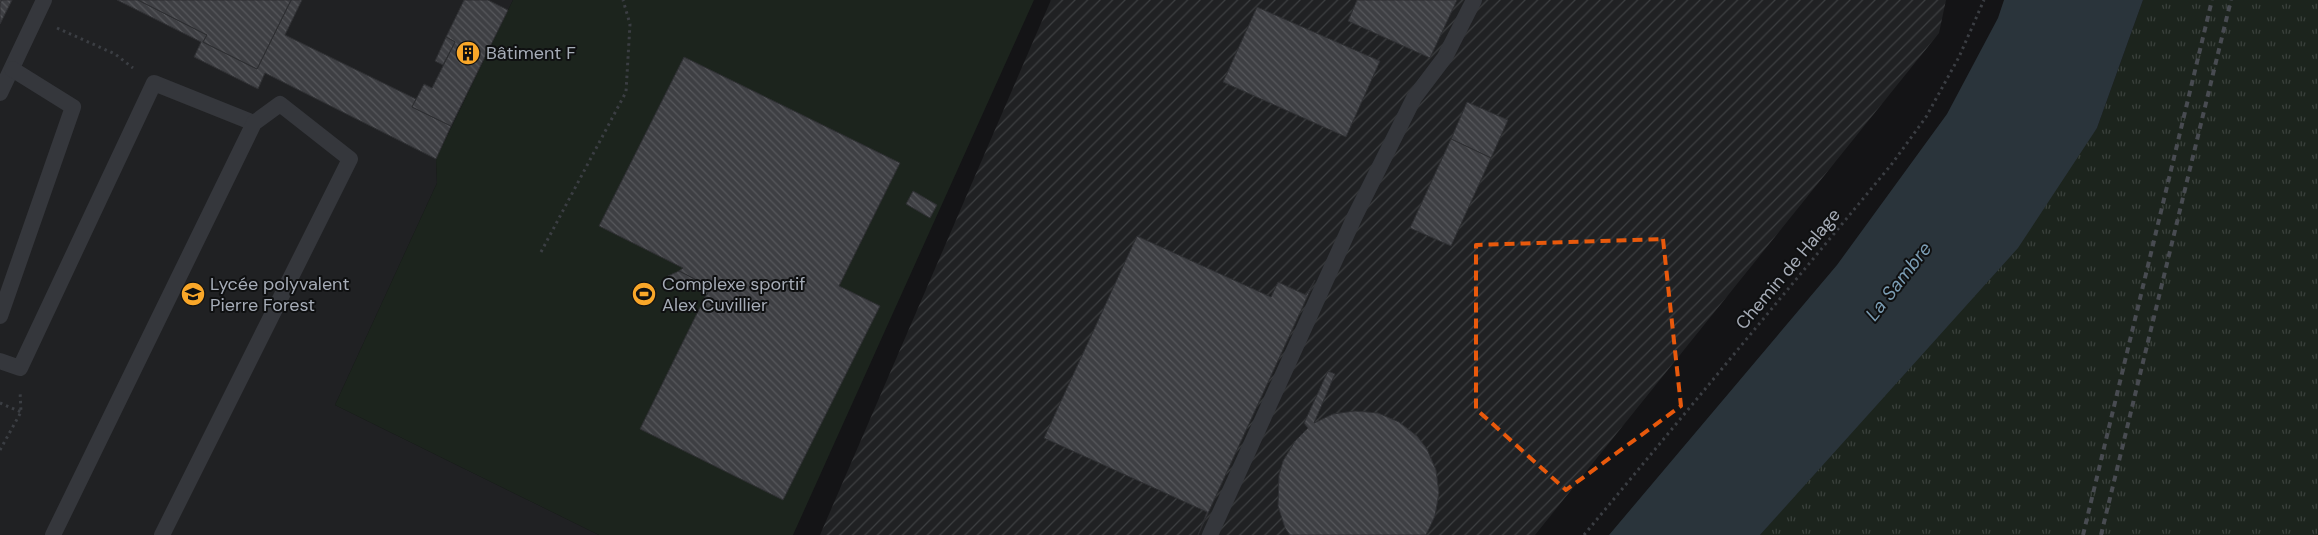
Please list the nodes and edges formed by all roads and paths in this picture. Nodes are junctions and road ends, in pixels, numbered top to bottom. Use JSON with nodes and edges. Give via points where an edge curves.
{"nodes":[{"id":1,"x":44,"y":0,"type":"edge"},
{"id":2,"x":623,"y":0,"type":"edge"},
{"id":3,"x":1474,"y":0,"type":"edge"},
{"id":4,"x":1984,"y":0,"type":"edge"},
{"id":5,"x":35,"y":18,"type":"junction"},
{"id":6,"x":115,"y":54,"type":"dead end"},
{"id":7,"x":12,"y":69,"type":"junction"},
{"id":8,"x":0,"y":93,"type":"edge"},
{"id":9,"x":254,"y":122,"type":"junction"},
{"id":10,"x":541,"y":252,"type":"dead end"},
{"id":11,"x":0,"y":316,"type":"edge"},
{"id":12,"x":0,"y":361,"type":"edge"},
{"id":13,"x":20,"y":368,"type":"junction"},
{"id":14,"x":0,"y":403,"type":"edge"},
{"id":15,"x":21,"y":412,"type":"junction"},
{"id":16,"x":0,"y":450,"type":"edge"},
{"id":17,"x":53,"y":535,"type":"edge"},
{"id":18,"x":162,"y":535,"type":"edge"},
{"id":19,"x":1210,"y":535,"type":"edge"},
{"id":20,"x":1584,"y":535,"type":"edge"}],
"edges":[{"from":1,"to":5,"type":"lane"},
{"from":2,"to":10,"type":"path","via":[[630,24],[626,92]]},
{"from":3,"to":19,"type":"lane","via":[[1446,57],[1414,98],[1355,216]]},
{"from":4,"to":20,"type":"path","name":"Chemin de Halage","via":[[1959,57],[1930,109],[1891,165]]},
{"from":5,"to":6,"type":"path"},
{"from":5,"to":7,"type":"lane"},
{"from":7,"to":8,"type":"lane"},
{"from":7,"to":11,"type":"lane","via":[[73,107]]},
{"from":9,"to":13,"type":"lane","via":[[154,83]]},
{"from":9,"to":17,"type":"lane"},
{"from":9,"to":18,"type":"lane","via":[[280,104],[350,159]]},
{"from":12,"to":13,"type":"lane"},
{"from":13,"to":15,"type":"path"},
{"from":14,"to":15,"type":"path"},
{"from":15,"to":16,"type":"path"}]}
